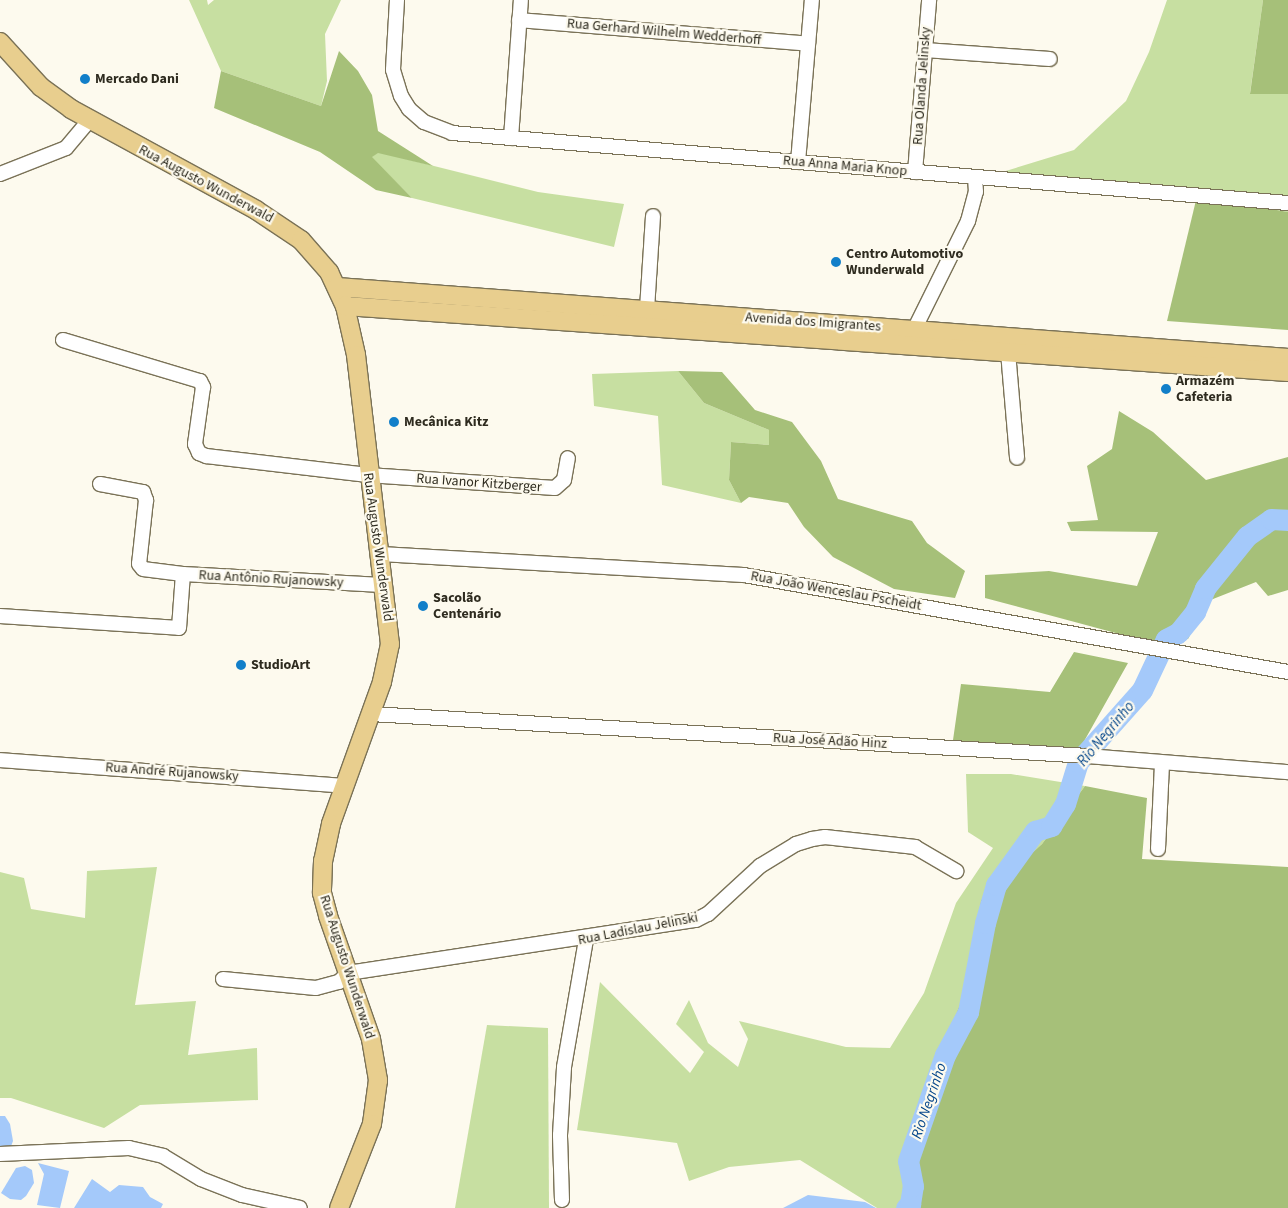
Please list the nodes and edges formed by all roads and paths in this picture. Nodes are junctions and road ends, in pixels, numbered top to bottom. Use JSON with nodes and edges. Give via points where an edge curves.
{"nodes":[{"id":1,"x":397,"y":0,"type":"edge"},
{"id":2,"x":521,"y":0,"type":"edge"},
{"id":3,"x":812,"y":0,"type":"edge"},
{"id":4,"x":929,"y":0,"type":"edge"},
{"id":5,"x":520,"y":20,"type":"junction"},
{"id":6,"x":0,"y":42,"type":"edge"},
{"id":7,"x":808,"y":44,"type":"junction"},
{"id":8,"x":925,"y":50,"type":"junction"},
{"id":9,"x":1050,"y":59,"type":"dead end"},
{"id":10,"x":89,"y":121,"type":"junction"},
{"id":11,"x":511,"y":138,"type":"junction"},
{"id":12,"x":798,"y":162,"type":"junction"},
{"id":13,"x":915,"y":172,"type":"junction"},
{"id":14,"x":0,"y":174,"type":"edge"},
{"id":15,"x":975,"y":177,"type":"junction"},
{"id":16,"x":1288,"y":203,"type":"edge"},
{"id":17,"x":653,"y":216,"type":"dead end"},
{"id":18,"x":338,"y":287,"type":"junction"},
{"id":19,"x":345,"y":306,"type":"junction"},
{"id":20,"x":548,"y":310,"type":"junction"},
{"id":21,"x":645,"y":317,"type":"junction"},
{"id":22,"x":914,"y":330,"type":"junction"},
{"id":23,"x":63,"y":340,"type":"dead end"},
{"id":24,"x":1100,"y":343,"type":"junction"},
{"id":25,"x":1186,"y":350,"type":"junction"},
{"id":26,"x":1008,"y":352,"type":"junction"},
{"id":27,"x":1072,"y":356,"type":"junction"},
{"id":28,"x":1288,"y":358,"type":"edge"},
{"id":29,"x":1165,"y":363,"type":"junction"},
{"id":30,"x":1288,"y":372,"type":"edge"},
{"id":31,"x":568,"y":458,"type":"dead end"},
{"id":32,"x":1017,"y":458,"type":"dead end"},
{"id":33,"x":368,"y":475,"type":"junction"},
{"id":34,"x":100,"y":484,"type":"dead end"},
{"id":35,"x":379,"y":554,"type":"junction"},
{"id":36,"x":183,"y":574,"type":"junction"},
{"id":37,"x":382,"y":585,"type":"junction"},
{"id":38,"x":0,"y":616,"type":"edge"},
{"id":39,"x":1288,"y":672,"type":"edge"},
{"id":40,"x":371,"y":714,"type":"junction"},
{"id":41,"x":0,"y":760,"type":"edge"},
{"id":42,"x":1162,"y":764,"type":"junction"},
{"id":43,"x":1288,"y":772,"type":"edge"},
{"id":44,"x":344,"y":786,"type":"junction"},
{"id":45,"x":1158,"y":849,"type":"dead end"},
{"id":46,"x":956,"y":871,"type":"dead end"},
{"id":47,"x":586,"y":939,"type":"junction"},
{"id":48,"x":348,"y":973,"type":"junction"},
{"id":49,"x":223,"y":979,"type":"dead end"},
{"id":50,"x":0,"y":1154,"type":"edge"},
{"id":51,"x":562,"y":1200,"type":"dead end"},
{"id":52,"x":300,"y":1208,"type":"edge"},
{"id":53,"x":327,"y":1208,"type":"edge"},
{"id":54,"x":339,"y":1208,"type":"edge"}],
"edges":[{"from":1,"to":11,"type":"street","name":"Rua Anna Maria Knop","via":[[393,70],[409,109],[424,122],[452,133]]},
{"from":2,"to":5,"type":"street"},
{"from":3,"to":7,"type":"street"},
{"from":4,"to":8,"type":"street","name":"Rua Olanda Jelinsky"},
{"from":5,"to":7,"type":"street","name":"Rua Gerhard Wilhelm Wedderhoff"},
{"from":5,"to":11,"type":"street"},
{"from":6,"to":10,"type":"main road","name":"Rua Augusto Wunderwald","via":[[41,86]]},
{"from":7,"to":12,"type":"street"},
{"from":8,"to":9,"type":"street"},
{"from":8,"to":13,"type":"street","name":"Rua Olanda Jelinsky"},
{"from":10,"to":14,"type":"street","via":[[66,148]]},
{"from":10,"to":18,"type":"main road","name":"Rua Augusto Wunderwald","via":[[277,222],[311,250]]},
{"from":11,"to":12,"type":"street","name":"Rua Anna Maria Knop"},
{"from":12,"to":13,"type":"street","name":"Rua Anna Maria Knop"},
{"from":13,"to":15,"type":"street","name":"Rua Anna Maria Knop"},
{"from":15,"to":16,"type":"street","name":"Rua Anna Maria Knop"},
{"from":15,"to":22,"type":"street","via":[[976,192],[968,221]]},
{"from":17,"to":21,"type":"street"},
{"from":18,"to":19,"type":"main road","name":"Rua Augusto Wunderwald"},
{"from":18,"to":20,"type":"main road","name":"Avenida dos Imigrantes"},
{"from":19,"to":20,"type":"main road","name":"Avenida dos Imigrantes"},
{"from":19,"to":33,"type":"main road","name":"Rua Augusto Wunderwald","via":[[356,355]]},
{"from":20,"to":21,"type":"main road","name":"Avenida dos Imigrantes"},
{"from":21,"to":22,"type":"main road","name":"Avenida dos Imigrantes"},
{"from":21,"to":26,"type":"main road","name":"Avenida dos Imigrantes"},
{"from":22,"to":24,"type":"main road","name":"Avenida dos Imigrantes"},
{"from":23,"to":33,"type":"street","name":"Rua Ivanor Kitzberger","via":[[200,382],[203,387],[194,444],[199,453]]},
{"from":24,"to":25,"type":"main road","name":"Avenida dos Imigrantes"},
{"from":24,"to":27,"type":"main road","via":[[1077,346]]},
{"from":25,"to":28,"type":"main road","name":"Avenida dos Imigrantes"},
{"from":25,"to":29,"type":"main road","via":[[1187,360]]},
{"from":26,"to":27,"type":"main road","name":"Avenida dos Imigrantes"},
{"from":26,"to":32,"type":"street"},
{"from":27,"to":29,"type":"main road","name":"Avenida dos Imigrantes"},
{"from":29,"to":30,"type":"main road","name":"Avenida dos Imigrantes"},
{"from":31,"to":33,"type":"street","name":"Rua Ivanor Kitzberger","via":[[564,480],[555,488]]},
{"from":33,"to":35,"type":"main road","name":"Rua Augusto Wunderwald"},
{"from":34,"to":36,"type":"street","via":[[143,492],[146,500],[138,564],[143,569]]},
{"from":35,"to":37,"type":"main road","name":"Rua Augusto Wunderwald"},
{"from":35,"to":39,"type":"street","name":"Rua João Wenceslau Pscheidt","via":[[744,575]]},
{"from":36,"to":37,"type":"street","name":"Rua Antônio Rujanowsky"},
{"from":36,"to":38,"type":"street","name":"Rua Antônio Rujanowsky","via":[[179,628]]},
{"from":37,"to":40,"type":"main road","name":"Rua Augusto Wunderwald","via":[[390,644]]},
{"from":40,"to":42,"type":"street","name":"Rua José Adão Hinz","via":[[1088,756]]},
{"from":40,"to":44,"type":"main road","name":"Rua Augusto Wunderwald"},
{"from":41,"to":44,"type":"street","name":"Rua André Rujanowsky"},
{"from":42,"to":43,"type":"street","name":"Rua José Adão Hinz"},
{"from":42,"to":45,"type":"street"},
{"from":44,"to":48,"type":"main road","name":"Rua Augusto Wunderwald","via":[[326,844],[322,877],[328,916]]},
{"from":46,"to":47,"type":"street","name":"Rua Ladislau Jelinski","via":[[914,847],[825,837],[812,839],[796,844],[760,866],[708,914],[696,920]]},
{"from":47,"to":48,"type":"street","name":"Rua Ladislau Jelinski"},
{"from":47,"to":51,"type":"street","via":[[564,1067],[560,1135]]},
{"from":48,"to":49,"type":"street","via":[[339,982],[316,988]]},
{"from":48,"to":54,"type":"main road","name":"Rua Augusto Wunderwald","via":[[371,1039],[378,1080],[372,1124]]},
{"from":50,"to":52,"type":"street","via":[[129,1148],[163,1156],[202,1179],[242,1196]]},
{"from":53,"to":54,"type":"street"}]}
